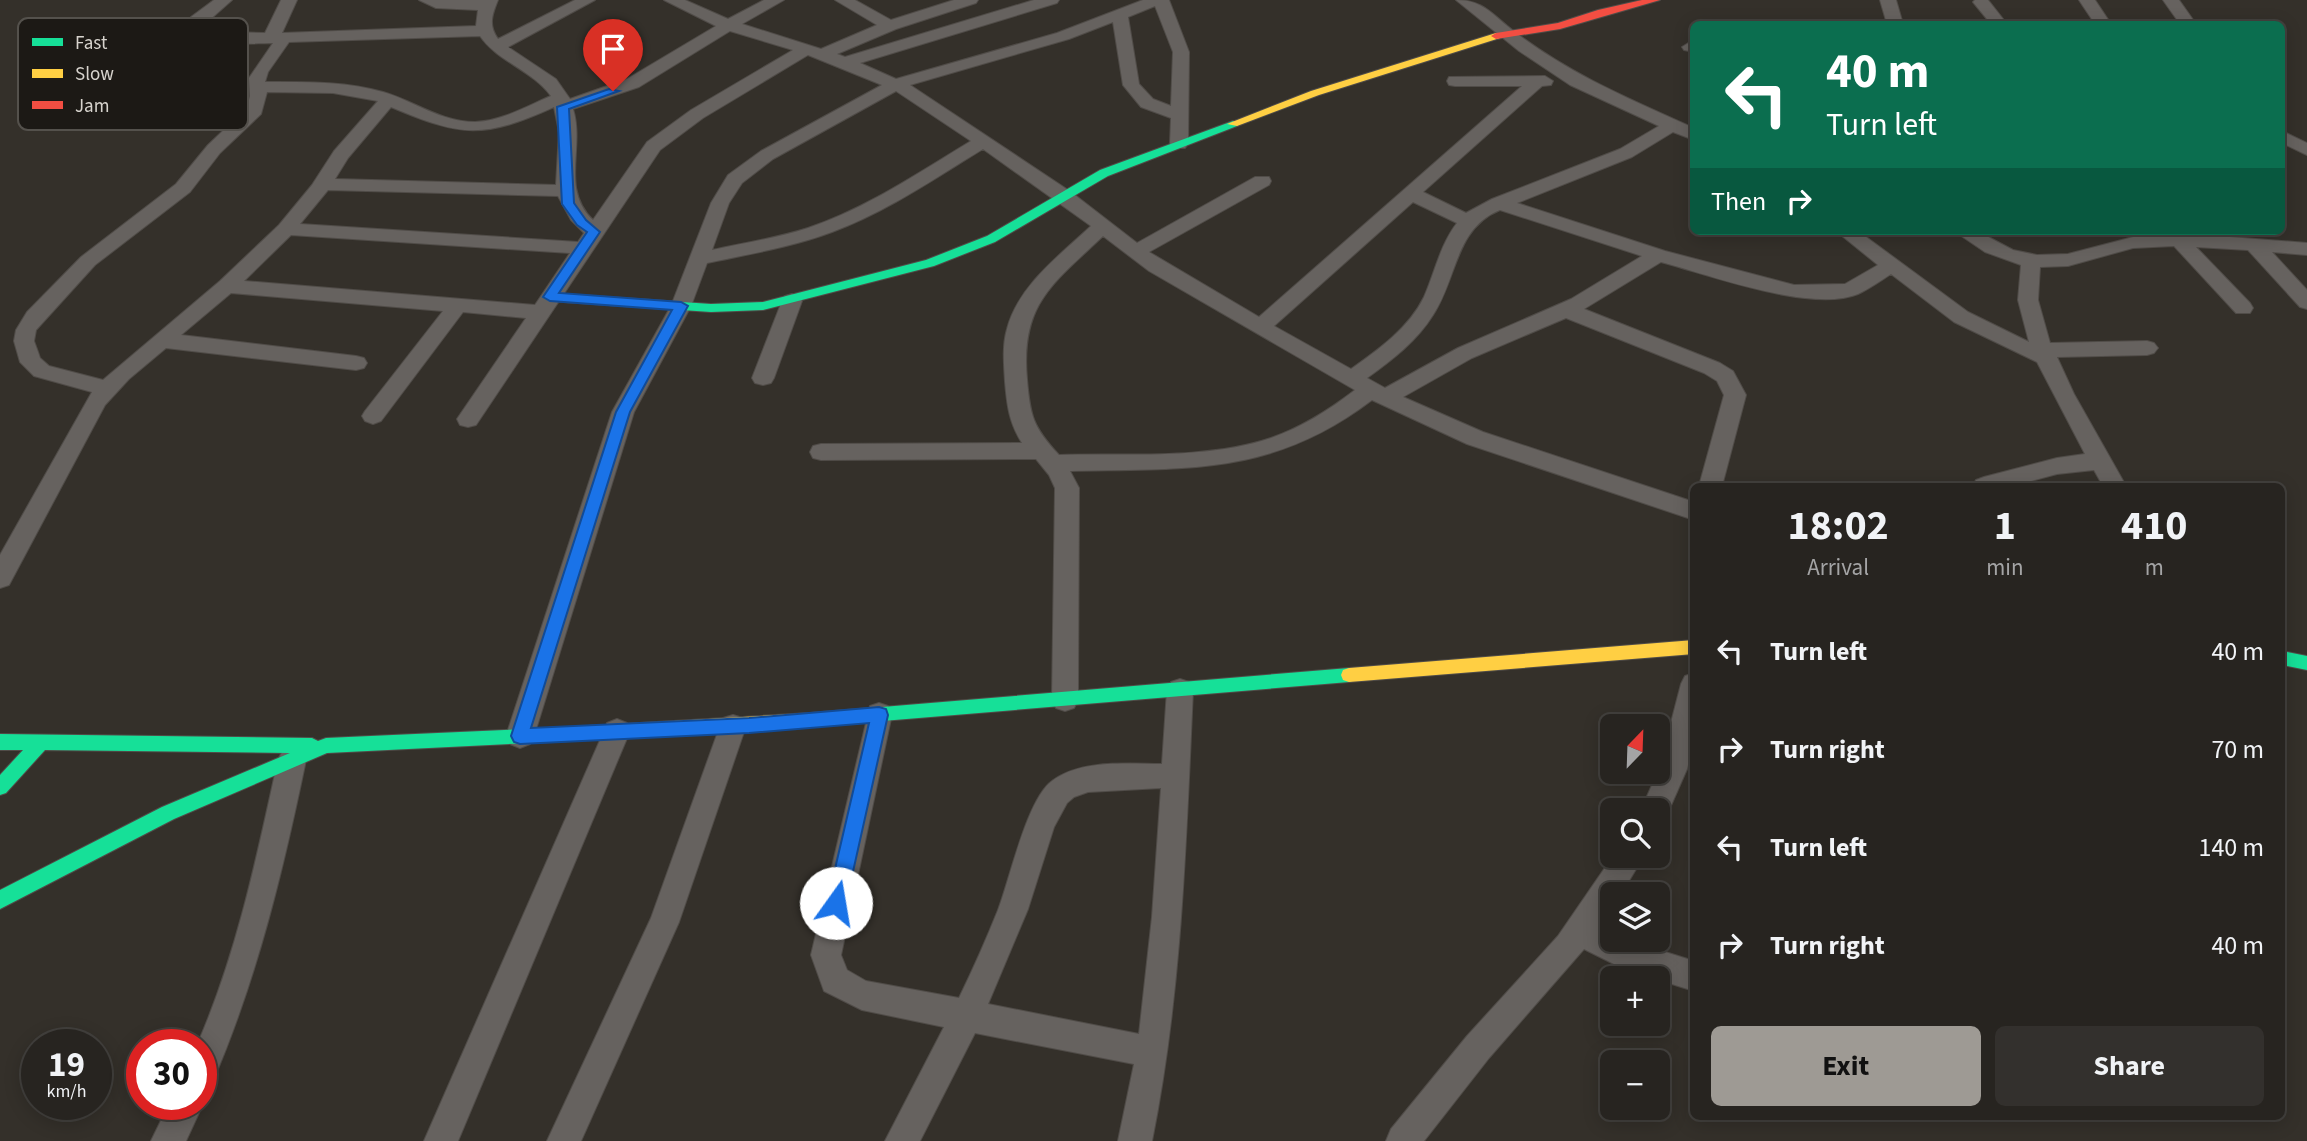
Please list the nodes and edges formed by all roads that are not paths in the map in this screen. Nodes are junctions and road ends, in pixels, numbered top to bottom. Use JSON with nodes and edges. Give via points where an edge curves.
{"nodes":[{"id":1,"x":224,"y":0,"type":"edge"},
{"id":2,"x":289,"y":0,"type":"edge"},
{"id":3,"x":427,"y":0,"type":"edge"},
{"id":4,"x":587,"y":0,"type":"edge"},
{"id":5,"x":672,"y":0,"type":"edge"},
{"id":6,"x":776,"y":0,"type":"edge"},
{"id":7,"x":970,"y":0,"type":"edge"},
{"id":8,"x":1051,"y":0,"type":"edge"},
{"id":9,"x":1159,"y":0,"type":"edge"},
{"id":10,"x":1464,"y":0,"type":"edge"},
{"id":11,"x":1654,"y":0,"type":"edge"},
{"id":12,"x":1888,"y":0,"type":"edge"},
{"id":13,"x":2087,"y":0,"type":"edge"},
{"id":14,"x":2171,"y":0,"type":"edge"},
{"id":15,"x":854,"y":2,"type":"edge"},
{"id":16,"x":1982,"y":2,"type":"dead end"},
{"id":17,"x":488,"y":3,"type":"edge"},
{"id":18,"x":1120,"y":15,"type":"junction"},
{"id":19,"x":200,"y":18,"type":"edge"},
{"id":20,"x":1894,"y":21,"type":"edge"},
{"id":21,"x":1997,"y":21,"type":"edge"},
{"id":22,"x":2101,"y":21,"type":"edge"},
{"id":23,"x":2186,"y":21,"type":"edge"},
{"id":24,"x":728,"y":25,"type":"junction"},
{"id":25,"x":890,"y":26,"type":"junction"},
{"id":26,"x":482,"y":31,"type":"junction"},
{"id":27,"x":1506,"y":33,"type":"junction"},
{"id":28,"x":248,"y":38,"type":"edge"},
{"id":29,"x":277,"y":38,"type":"junction"},
{"id":30,"x":497,"y":46,"type":"junction"},
{"id":31,"x":814,"y":52,"type":"junction"},
{"id":32,"x":845,"y":62,"type":"junction"},
{"id":33,"x":1455,"y":81,"type":"dead end"},
{"id":34,"x":1538,"y":81,"type":"junction"},
{"id":35,"x":1576,"y":81,"type":"junction"},
{"id":36,"x":896,"y":84,"type":"junction"},
{"id":37,"x":256,"y":87,"type":"junction"},
{"id":38,"x":388,"y":100,"type":"junction"},
{"id":39,"x":562,"y":102,"type":"junction"},
{"id":40,"x":1180,"y":115,"type":"junction"},
{"id":41,"x":248,"y":116,"type":"edge"},
{"id":42,"x":1673,"y":125,"type":"junction"},
{"id":43,"x":233,"y":130,"type":"edge"},
{"id":44,"x":1690,"y":133,"type":"edge"},
{"id":45,"x":2285,"y":138,"type":"edge"},
{"id":46,"x":984,"y":141,"type":"junction"},
{"id":47,"x":1179,"y":144,"type":"junction"},
{"id":48,"x":2307,"y":150,"type":"edge"},
{"id":49,"x":1262,"y":181,"type":"dead end"},
{"id":50,"x":323,"y":184,"type":"junction"},
{"id":51,"x":566,"y":191,"type":"junction"},
{"id":52,"x":1410,"y":194,"type":"junction"},
{"id":53,"x":1064,"y":196,"type":"junction"},
{"id":54,"x":1499,"y":203,"type":"junction"},
{"id":55,"x":1466,"y":220,"type":"junction"},
{"id":56,"x":1101,"y":227,"type":"junction"},
{"id":57,"x":286,"y":229,"type":"junction"},
{"id":58,"x":594,"y":232,"type":"junction"},
{"id":59,"x":1851,"y":235,"type":"edge"},
{"id":60,"x":1971,"y":235,"type":"edge"},
{"id":61,"x":2112,"y":237,"type":"edge"},
{"id":62,"x":2179,"y":240,"type":"junction"},
{"id":63,"x":2253,"y":244,"type":"junction"},
{"id":64,"x":582,"y":248,"type":"junction"},
{"id":65,"x":2307,"y":249,"type":"edge"},
{"id":66,"x":1135,"y":251,"type":"junction"},
{"id":67,"x":1658,"y":255,"type":"junction"},
{"id":68,"x":701,"y":258,"type":"junction"},
{"id":69,"x":2031,"y":262,"type":"junction"},
{"id":70,"x":1891,"y":266,"type":"junction"},
{"id":71,"x":2278,"y":271,"type":"junction"},
{"id":72,"x":2307,"y":275,"type":"edge"},
{"id":73,"x":227,"y":286,"type":"junction"},
{"id":74,"x":792,"y":300,"type":"junction"},
{"id":75,"x":2307,"y":302,"type":"edge"},
{"id":76,"x":544,"y":304,"type":"junction"},
{"id":77,"x":457,"y":306,"type":"junction"},
{"id":78,"x":681,"y":306,"type":"junction"},
{"id":79,"x":2243,"y":308,"type":"dead end"},
{"id":80,"x":1566,"y":310,"type":"junction"},
{"id":81,"x":1260,"y":327,"type":"junction"},
{"id":82,"x":161,"y":341,"type":"junction"},
{"id":83,"x":2147,"y":348,"type":"dead end"},
{"id":84,"x":2046,"y":354,"type":"junction"},
{"id":85,"x":356,"y":363,"type":"dead end"},
{"id":86,"x":763,"y":378,"type":"dead end"},
{"id":87,"x":106,"y":387,"type":"junction"},
{"id":88,"x":1369,"y":389,"type":"junction"},
{"id":89,"x":373,"y":416,"type":"dead end"},
{"id":90,"x":468,"y":419,"type":"dead end"},
{"id":91,"x":821,"y":452,"type":"dead end"},
{"id":92,"x":1048,"y":457,"type":"junction"},
{"id":93,"x":2100,"y":461,"type":"junction"},
{"id":94,"x":1712,"y":483,"type":"edge"},
{"id":95,"x":1995,"y":483,"type":"edge"},
{"id":96,"x":2112,"y":483,"type":"edge"},
{"id":97,"x":1690,"y":510,"type":"edge"},
{"id":98,"x":0,"y":578,"type":"edge"},
{"id":99,"x":1690,"y":648,"type":"edge"},
{"id":100,"x":2285,"y":659,"type":"edge"},
{"id":101,"x":2307,"y":663,"type":"edge"},
{"id":102,"x":1180,"y":690,"type":"junction"},
{"id":103,"x":1065,"y":699,"type":"junction"},
{"id":104,"x":1690,"y":700,"type":"edge"},
{"id":105,"x":879,"y":715,"type":"junction"},
{"id":106,"x":733,"y":726,"type":"junction"},
{"id":107,"x":617,"y":731,"type":"junction"},
{"id":108,"x":520,"y":736,"type":"junction"},
{"id":109,"x":0,"y":742,"type":"edge"},
{"id":110,"x":40,"y":743,"type":"junction"},
{"id":111,"x":326,"y":746,"type":"junction"},
{"id":112,"x":292,"y":760,"type":"junction"},
{"id":113,"x":1175,"y":776,"type":"junction"},
{"id":114,"x":0,"y":787,"type":"edge"},
{"id":115,"x":1660,"y":798,"type":"edge"},
{"id":116,"x":1622,"y":868,"type":"edge"},
{"id":117,"x":0,"y":900,"type":"edge"},
{"id":118,"x":1580,"y":930,"type":"junction"},
{"id":119,"x":1690,"y":975,"type":"edge"},
{"id":120,"x":967,"y":1017,"type":"junction"},
{"id":121,"x":217,"y":1037,"type":"edge"},
{"id":122,"x":1152,"y":1052,"type":"junction"},
{"id":123,"x":179,"y":1120,"type":"edge"},
{"id":124,"x":168,"y":1141,"type":"edge"},
{"id":125,"x":441,"y":1141,"type":"edge"},
{"id":126,"x":564,"y":1141,"type":"edge"},
{"id":127,"x":902,"y":1141,"type":"edge"},
{"id":128,"x":1135,"y":1141,"type":"edge"},
{"id":129,"x":1403,"y":1141,"type":"edge"}],
"edges":[{"from":1,"to":19,"type":"street"},
{"from":2,"to":29,"type":"street"},
{"from":3,"to":17,"type":"street"},
{"from":4,"to":30,"type":"street"},
{"from":5,"to":24,"type":"street"},
{"from":6,"to":24,"type":"street"},
{"from":7,"to":25,"type":"street"},
{"from":8,"to":32,"type":"street"},
{"from":9,"to":18,"type":"street"},
{"from":9,"to":40,"type":"street","via":[[1181,52]]},
{"from":10,"to":27,"type":"street"},
{"from":11,"to":27,"type":"street","via":[[1560,26]]},
{"from":12,"to":20,"type":"street"},
{"from":13,"to":22,"type":"street"},
{"from":14,"to":23,"type":"street"},
{"from":15,"to":25,"type":"street"},
{"from":16,"to":21,"type":"street"},
{"from":17,"to":26,"type":"street","via":[[482,14]]},
{"from":18,"to":36,"type":"street"},
{"from":18,"to":40,"type":"street","via":[[1131,85],[1147,103]]},
{"from":24,"to":31,"type":"street"},
{"from":24,"to":39,"type":"street","via":[[633,83]]},
{"from":25,"to":31,"type":"street"},
{"from":26,"to":29,"type":"street"},
{"from":26,"to":30,"type":"street"},
{"from":27,"to":35,"type":"street"},
{"from":27,"to":47,"type":"street","via":[[1367,75]]},
{"from":28,"to":29,"type":"street"},
{"from":29,"to":37,"type":"street","via":[[277,52],[258,71]]},
{"from":30,"to":39,"type":"street","via":[[554,87]]},
{"from":31,"to":32,"type":"street"},
{"from":31,"to":58,"type":"street","via":[[697,114],[659,141]]},
{"from":32,"to":36,"type":"street"},
{"from":33,"to":34,"type":"street"},
{"from":34,"to":35,"type":"street"},
{"from":34,"to":52,"type":"street"},
{"from":35,"to":42,"type":"street"},
{"from":36,"to":46,"type":"street"},
{"from":36,"to":68,"type":"street","via":[[744,171],[720,203]]},
{"from":37,"to":38,"type":"street","via":[[344,89]]},
{"from":37,"to":41,"type":"street","via":[[259,96]]},
{"from":38,"to":39,"type":"street","via":[[431,119],[466,127],[506,121]]},
{"from":38,"to":50,"type":"street","via":[[340,155]]},
{"from":39,"to":51,"type":"street"},
{"from":40,"to":47,"type":"street"},
{"from":42,"to":44,"type":"street"},
{"from":42,"to":54,"type":"street","via":[[1614,158]]},
{"from":43,"to":87,"type":"street","via":[[183,188],[88,261],[26,330],[27,352],[42,371]]},
{"from":45,"to":48,"type":"street"},
{"from":46,"to":53,"type":"street"},
{"from":46,"to":68,"type":"street","via":[[840,222],[784,242]]},
{"from":47,"to":53,"type":"street","via":[[1104,173]]},
{"from":49,"to":66,"type":"street"},
{"from":50,"to":51,"type":"street"},
{"from":50,"to":57,"type":"street"},
{"from":51,"to":58,"type":"street","via":[[572,212]]},
{"from":52,"to":55,"type":"street"},
{"from":52,"to":81,"type":"street"},
{"from":53,"to":56,"type":"street"},
{"from":53,"to":74,"type":"street","via":[[953,256]]},
{"from":54,"to":55,"type":"street"},
{"from":54,"to":67,"type":"street"},
{"from":55,"to":88,"type":"street","via":[[1426,313],[1396,346]]},
{"from":56,"to":66,"type":"street"},
{"from":56,"to":92,"type":"street","via":[[1036,295],[1017,326],[1014,366],[1022,422]]},
{"from":57,"to":64,"type":"street"},
{"from":57,"to":73,"type":"street"},
{"from":58,"to":64,"type":"street"},
{"from":59,"to":70,"type":"street"},
{"from":60,"to":69,"type":"street","via":[[2009,256]]},
{"from":61,"to":62,"type":"street"},
{"from":61,"to":69,"type":"street","via":[[2065,261]]},
{"from":62,"to":63,"type":"street"},
{"from":62,"to":79,"type":"street"},
{"from":63,"to":65,"type":"street"},
{"from":63,"to":71,"type":"street"},
{"from":64,"to":76,"type":"street"},
{"from":66,"to":81,"type":"street"},
{"from":67,"to":70,"type":"street","via":[[1764,285],[1818,293],[1850,289]]},
{"from":67,"to":80,"type":"street"},
{"from":68,"to":78,"type":"street"},
{"from":69,"to":84,"type":"street","via":[[2027,298]]},
{"from":70,"to":84,"type":"street","via":[[1961,317],[2011,343]]},
{"from":71,"to":72,"type":"street"},
{"from":71,"to":75,"type":"street"},
{"from":73,"to":77,"type":"street"},
{"from":73,"to":82,"type":"street"},
{"from":74,"to":78,"type":"street","via":[[733,308]]},
{"from":74,"to":86,"type":"street"},
{"from":76,"to":77,"type":"street"},
{"from":76,"to":78,"type":"street"},
{"from":76,"to":90,"type":"street"},
{"from":77,"to":89,"type":"street"},
{"from":78,"to":108,"type":"street","via":[[623,412]]},
{"from":80,"to":88,"type":"street"},
{"from":80,"to":94,"type":"street","via":[[1726,376],[1735,395]]},
{"from":81,"to":88,"type":"street"},
{"from":82,"to":85,"type":"street"},
{"from":82,"to":87,"type":"street"},
{"from":83,"to":84,"type":"street"},
{"from":84,"to":93,"type":"street"},
{"from":87,"to":98,"type":"street","via":[[83,420]]},
{"from":88,"to":92,"type":"street","via":[[1310,431],[1258,450],[1204,458]]},
{"from":88,"to":97,"type":"street","via":[[1475,438]]},
{"from":91,"to":92,"type":"street"},
{"from":92,"to":103,"type":"street","via":[[1063,475],[1067,496]]},
{"from":93,"to":95,"type":"street","via":[[2048,468]]},
{"from":93,"to":96,"type":"street"},
{"from":99,"to":102,"type":"street"},
{"from":100,"to":101,"type":"street"},
{"from":102,"to":103,"type":"street"},
{"from":102,"to":113,"type":"street"},
{"from":103,"to":105,"type":"street"},
{"from":104,"to":115,"type":"street","via":[[1673,769]]},
{"from":105,"to":106,"type":"street"},
{"from":105,"to":120,"type":"street","via":[[830,930],[829,969],[835,980],[862,995]]},
{"from":106,"to":107,"type":"street"},
{"from":106,"to":126,"type":"street","via":[[664,922]]},
{"from":107,"to":108,"type":"street"},
{"from":107,"to":125,"type":"street"},
{"from":108,"to":111,"type":"street"},
{"from":109,"to":110,"type":"street"},
{"from":110,"to":111,"type":"street"},
{"from":110,"to":114,"type":"street"},
{"from":111,"to":112,"type":"street"},
{"from":112,"to":117,"type":"street","via":[[168,813]]},
{"from":112,"to":121,"type":"street","via":[[265,893]]},
{"from":113,"to":120,"type":"street","via":[[1091,779],[1063,788],[1055,796],[1005,932]]},
{"from":113,"to":122,"type":"street"},
{"from":116,"to":118,"type":"street"},
{"from":118,"to":119,"type":"street","via":[[1624,954]]},
{"from":118,"to":129,"type":"street"},
{"from":120,"to":122,"type":"street"},
{"from":120,"to":127,"type":"street"},
{"from":122,"to":128,"type":"street"},
{"from":123,"to":124,"type":"street"}]}
